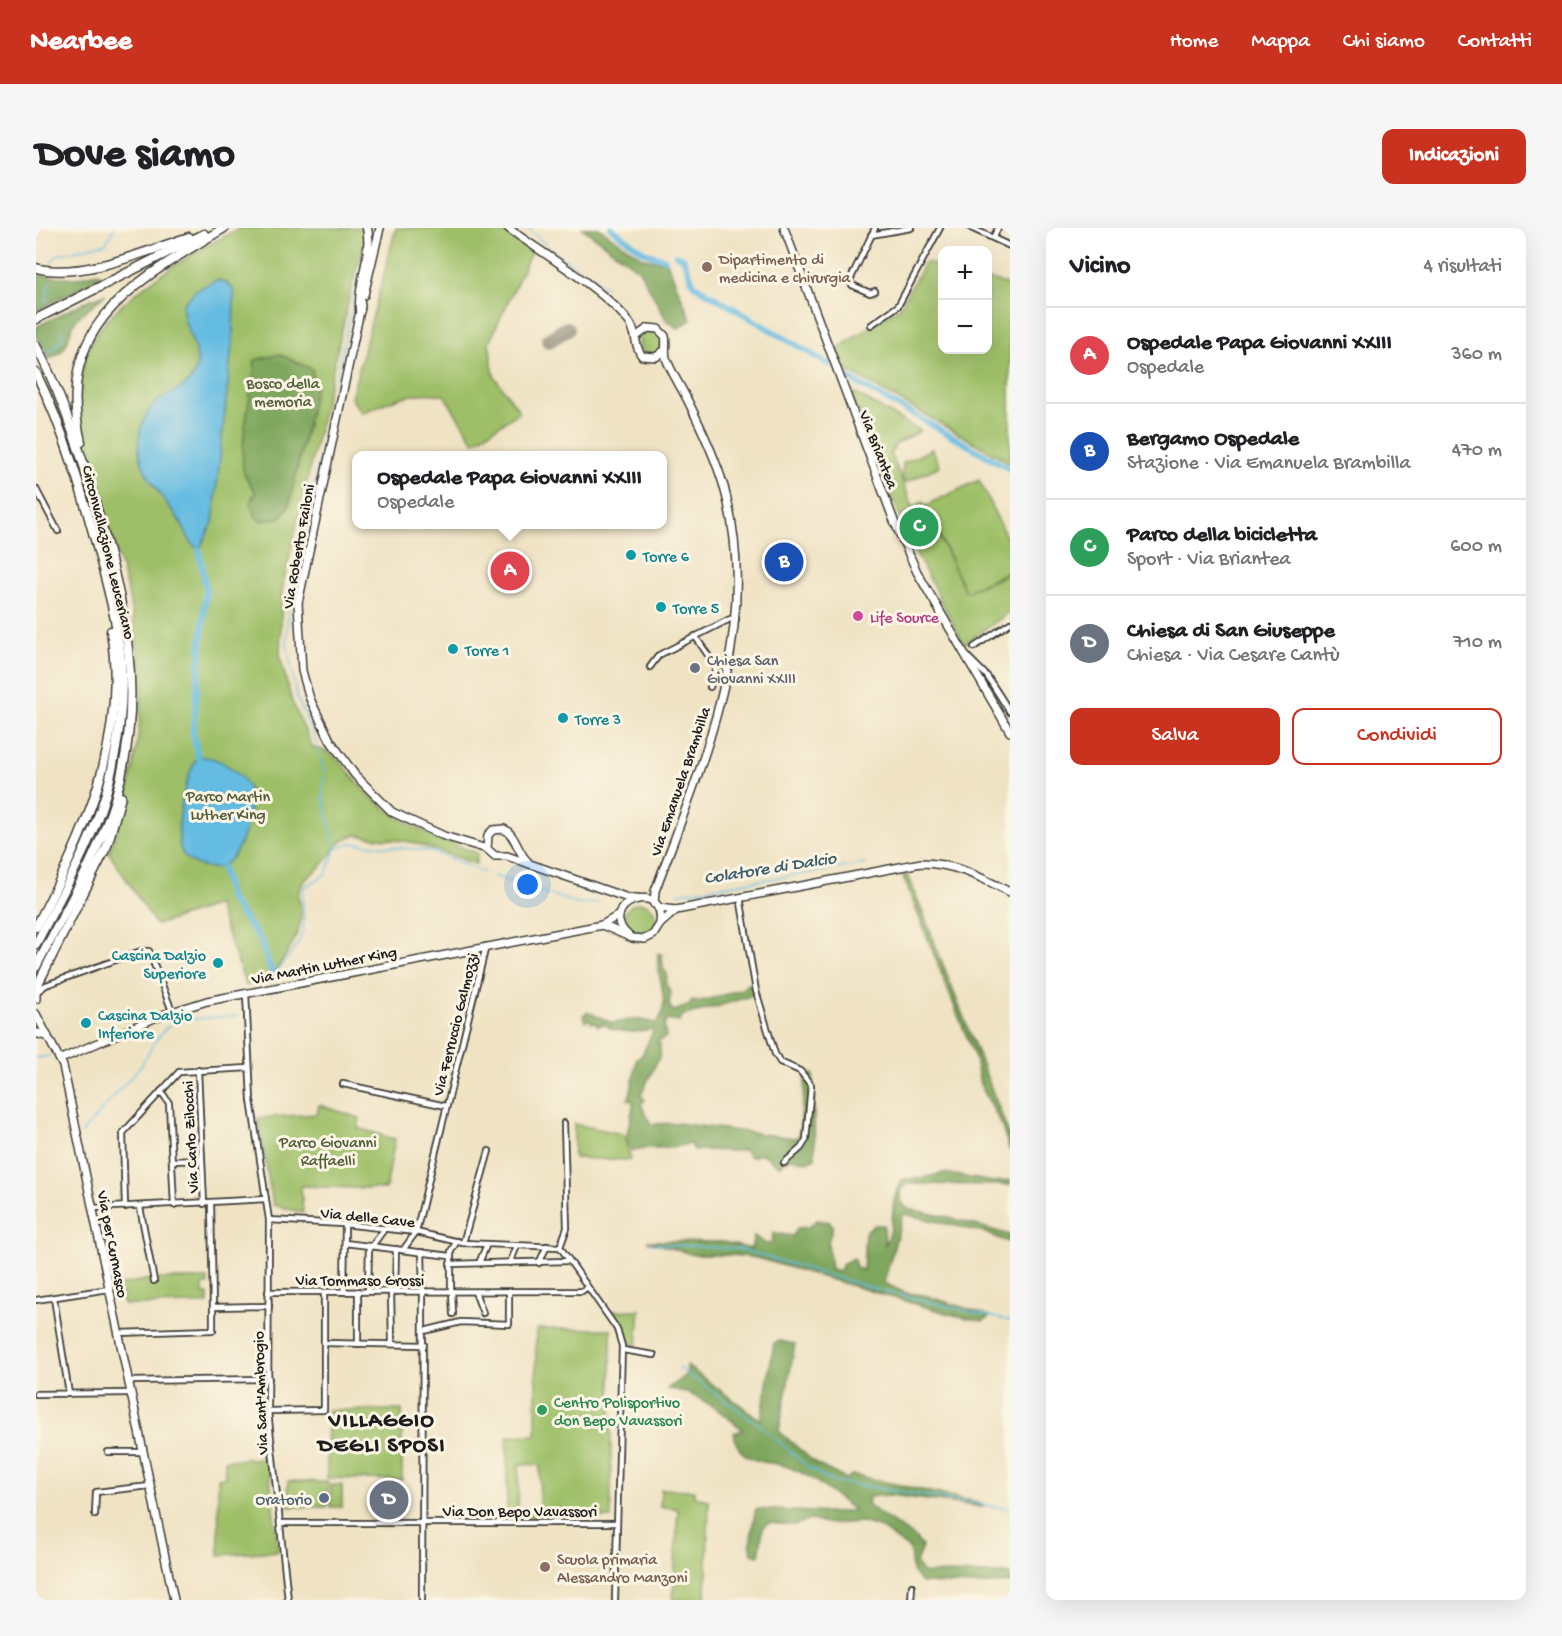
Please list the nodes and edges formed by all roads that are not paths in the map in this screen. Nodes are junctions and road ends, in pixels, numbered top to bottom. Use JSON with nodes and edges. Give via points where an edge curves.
{"nodes":[{"id":1,"x":224,"y":228,"type":"edge"},
{"id":2,"x":367,"y":228,"type":"edge"},
{"id":3,"x":508,"y":228,"type":"edge"},
{"id":4,"x":784,"y":228,"type":"edge"},
{"id":5,"x":875,"y":228,"type":"edge"},
{"id":6,"x":911,"y":228,"type":"edge"},
{"id":7,"x":940,"y":228,"type":"edge"},
{"id":8,"x":971,"y":228,"type":"edge"},
{"id":9,"x":998,"y":228,"type":"edge"},
{"id":10,"x":214,"y":229,"type":"edge"},
{"id":11,"x":380,"y":229,"type":"edge"},
{"id":12,"x":871,"y":236,"type":"junction"},
{"id":13,"x":993,"y":238,"type":"junction"},
{"id":14,"x":1010,"y":246,"type":"edge"},
{"id":15,"x":36,"y":268,"type":"edge"},
{"id":16,"x":875,"y":291,"type":"dead end"},
{"id":17,"x":360,"y":309,"type":"junction"},
{"id":18,"x":36,"y":319,"type":"edge"},
{"id":19,"x":629,"y":321,"type":"junction"},
{"id":20,"x":871,"y":325,"type":"dead end"},
{"id":21,"x":648,"y":328,"type":"junction"},
{"id":22,"x":637,"y":336,"type":"junction"},
{"id":23,"x":36,"y":346,"type":"edge"},
{"id":24,"x":665,"y":350,"type":"junction"},
{"id":25,"x":656,"y":357,"type":"junction"},
{"id":26,"x":671,"y":369,"type":"junction"},
{"id":27,"x":36,"y":373,"type":"edge"},
{"id":28,"x":81,"y":457,"type":"junction"},
{"id":29,"x":36,"y":489,"type":"edge"},
{"id":30,"x":58,"y":531,"type":"dead end"},
{"id":31,"x":110,"y":598,"type":"junction"},
{"id":32,"x":736,"y":619,"type":"junction"},
{"id":33,"x":1010,"y":623,"type":"edge"},
{"id":34,"x":695,"y":636,"type":"junction"},
{"id":35,"x":974,"y":647,"type":"dead end"},
{"id":36,"x":963,"y":653,"type":"junction"},
{"id":37,"x":650,"y":667,"type":"dead end"},
{"id":38,"x":710,"y":687,"type":"dead end"},
{"id":39,"x":1010,"y":712,"type":"edge"},
{"id":40,"x":129,"y":732,"type":"junction"},
{"id":41,"x":1010,"y":732,"type":"edge"},
{"id":42,"x":514,"y":843,"type":"junction"},
{"id":43,"x":487,"y":849,"type":"junction"},
{"id":44,"x":507,"y":856,"type":"junction"},
{"id":45,"x":529,"y":863,"type":"junction"},
{"id":46,"x":655,"y":891,"type":"junction"},
{"id":47,"x":612,"y":892,"type":"junction"},
{"id":48,"x":1010,"y":892,"type":"edge"},
{"id":49,"x":740,"y":897,"type":"junction"},
{"id":50,"x":640,"y":898,"type":"junction"},
{"id":51,"x":656,"y":906,"type":"junction"},
{"id":52,"x":676,"y":910,"type":"junction"},
{"id":53,"x":621,"y":911,"type":"junction"},
{"id":54,"x":660,"y":924,"type":"junction"},
{"id":55,"x":602,"y":925,"type":"junction"},
{"id":56,"x":36,"y":927,"type":"edge"},
{"id":57,"x":629,"y":936,"type":"junction"},
{"id":58,"x":36,"y":944,"type":"edge"},
{"id":59,"x":486,"y":946,"type":"junction"},
{"id":60,"x":37,"y":965,"type":"edge"},
{"id":61,"x":37,"y":990,"type":"edge"},
{"id":62,"x":246,"y":993,"type":"junction"},
{"id":63,"x":172,"y":1011,"type":"junction"},
{"id":64,"x":36,"y":1014,"type":"edge"},
{"id":65,"x":36,"y":1027,"type":"edge"},
{"id":66,"x":36,"y":1033,"type":"edge"},
{"id":67,"x":47,"y":1036,"type":"junction"},
{"id":68,"x":53,"y":1044,"type":"junction"},
{"id":69,"x":61,"y":1059,"type":"junction"},
{"id":70,"x":249,"y":1068,"type":"junction"},
{"id":71,"x":198,"y":1070,"type":"junction"},
{"id":72,"x":343,"y":1084,"type":"dead end"},
{"id":73,"x":161,"y":1091,"type":"junction"},
{"id":74,"x":446,"y":1106,"type":"junction"},
{"id":75,"x":564,"y":1123,"type":"dead end"},
{"id":76,"x":489,"y":1150,"type":"dead end"},
{"id":77,"x":202,"y":1160,"type":"junction"},
{"id":78,"x":172,"y":1161,"type":"junction"},
{"id":79,"x":784,"y":1163,"type":"dead end"},
{"id":80,"x":266,"y":1199,"type":"junction"},
{"id":81,"x":204,"y":1204,"type":"junction"},
{"id":82,"x":211,"y":1204,"type":"junction"},
{"id":83,"x":174,"y":1205,"type":"junction"},
{"id":84,"x":125,"y":1207,"type":"junction"},
{"id":85,"x":140,"y":1207,"type":"junction"},
{"id":86,"x":93,"y":1208,"type":"junction"},
{"id":87,"x":269,"y":1221,"type":"junction"},
{"id":88,"x":345,"y":1226,"type":"junction"},
{"id":89,"x":383,"y":1231,"type":"dead end"},
{"id":90,"x":416,"y":1232,"type":"junction"},
{"id":91,"x":457,"y":1241,"type":"junction"},
{"id":92,"x":345,"y":1243,"type":"junction"},
{"id":93,"x":464,"y":1243,"type":"junction"},
{"id":94,"x":487,"y":1244,"type":"junction"},
{"id":95,"x":371,"y":1246,"type":"junction"},
{"id":96,"x":517,"y":1246,"type":"junction"},
{"id":97,"x":546,"y":1246,"type":"junction"},
{"id":98,"x":560,"y":1247,"type":"junction"},
{"id":99,"x":396,"y":1249,"type":"junction"},
{"id":100,"x":403,"y":1250,"type":"junction"},
{"id":101,"x":422,"y":1252,"type":"junction"},
{"id":102,"x":450,"y":1256,"type":"junction"},
{"id":103,"x":569,"y":1261,"type":"junction"},
{"id":104,"x":479,"y":1263,"type":"junction"},
{"id":105,"x":510,"y":1263,"type":"junction"},
{"id":106,"x":539,"y":1263,"type":"junction"},
{"id":107,"x":450,"y":1264,"type":"junction"},
{"id":108,"x":154,"y":1281,"type":"dead end"},
{"id":109,"x":586,"y":1288,"type":"junction"},
{"id":110,"x":109,"y":1289,"type":"junction"},
{"id":111,"x":358,"y":1291,"type":"junction"},
{"id":112,"x":368,"y":1291,"type":"junction"},
{"id":113,"x":423,"y":1291,"type":"junction"},
{"id":114,"x":452,"y":1291,"type":"junction"},
{"id":115,"x":268,"y":1292,"type":"junction"},
{"id":116,"x":324,"y":1292,"type":"junction"},
{"id":117,"x":344,"y":1292,"type":"junction"},
{"id":118,"x":393,"y":1292,"type":"junction"},
{"id":119,"x":475,"y":1292,"type":"junction"},
{"id":120,"x":509,"y":1293,"type":"junction"},
{"id":121,"x":54,"y":1298,"type":"junction"},
{"id":122,"x":36,"y":1300,"type":"edge"},
{"id":123,"x":269,"y":1306,"type":"junction"},
{"id":124,"x":213,"y":1307,"type":"junction"},
{"id":125,"x":483,"y":1313,"type":"dead end"},
{"id":126,"x":453,"y":1314,"type":"dead end"},
{"id":127,"x":424,"y":1331,"type":"junction"},
{"id":128,"x":118,"y":1332,"type":"junction"},
{"id":129,"x":324,"y":1343,"type":"junction"},
{"id":130,"x":358,"y":1344,"type":"junction"},
{"id":131,"x":392,"y":1344,"type":"junction"},
{"id":132,"x":424,"y":1345,"type":"junction"},
{"id":133,"x":622,"y":1350,"type":"junction"},
{"id":134,"x":654,"y":1355,"type":"dead end"},
{"id":135,"x":269,"y":1378,"type":"junction"},
{"id":136,"x":129,"y":1380,"type":"junction"},
{"id":137,"x":131,"y":1393,"type":"junction"},
{"id":138,"x":69,"y":1394,"type":"junction"},
{"id":139,"x":36,"y":1395,"type":"edge"},
{"id":140,"x":268,"y":1411,"type":"junction"},
{"id":141,"x":108,"y":1452,"type":"dead end"},
{"id":142,"x":144,"y":1452,"type":"junction"},
{"id":143,"x":150,"y":1486,"type":"junction"},
{"id":144,"x":95,"y":1515,"type":"dead end"},
{"id":145,"x":423,"y":1522,"type":"junction"},
{"id":146,"x":280,"y":1523,"type":"junction"},
{"id":147,"x":617,"y":1523,"type":"junction"},
{"id":148,"x":912,"y":1586,"type":"dead end"},
{"id":149,"x":174,"y":1600,"type":"edge"},
{"id":150,"x":288,"y":1600,"type":"edge"},
{"id":151,"x":422,"y":1600,"type":"edge"},
{"id":152,"x":615,"y":1600,"type":"edge"},
{"id":153,"x":911,"y":1600,"type":"edge"}],
"edges":[{"from":1,"to":28,"type":"highway","via":[[124,294],[92,334],[75,388]]},
{"from":2,"to":17,"type":"highway"},
{"from":3,"to":19,"type":"street","name":"Via Emanuela Brambilla","via":[[586,284]]},
{"from":4,"to":36,"type":"street","name":"Via Briantea","via":[[894,521],[917,572]]},
{"from":5,"to":12,"type":"street"},
{"from":6,"to":12,"type":"street"},
{"from":7,"to":20,"type":"street","via":[[898,306]]},
{"from":8,"to":13,"type":"street"},
{"from":9,"to":13,"type":"street"},
{"from":10,"to":15,"type":"highway","via":[[85,268]]},
{"from":10,"to":18,"type":"highway"},
{"from":11,"to":17,"type":"street","name":"Via Roberto Failoni"},
{"from":12,"to":16,"type":"street","via":[[850,280],[870,294]]},
{"from":13,"to":14,"type":"street"},
{"from":17,"to":43,"type":"street","name":"Via Roberto Failoni","via":[[298,603],[302,671],[310,699],[330,740],[355,775],[392,812],[444,836]]},
{"from":19,"to":21,"type":"street","name":"Via Emanuela Brambilla"},
{"from":19,"to":22,"type":"street","name":"Via Emanuela Brambilla"},
{"from":21,"to":22,"type":"street"},
{"from":21,"to":24,"type":"street","name":"Via Emanuela Brambilla","via":[[658,329],[665,336]]},
{"from":22,"to":25,"type":"street","name":"Via Emanuela Brambilla","via":[[636,349],[642,356]]},
{"from":23,"to":28,"type":"highway"},
{"from":24,"to":25,"type":"street"},
{"from":24,"to":26,"type":"street","name":"Via Emanuela Brambilla"},
{"from":25,"to":26,"type":"street","name":"Via Emanuela Brambilla"},
{"from":26,"to":32,"type":"street","name":"Via Emanuela Brambilla","via":[[702,428],[723,485],[736,551]]},
{"from":27,"to":31,"type":"highway","name":"Circonvallazione Leuceriano","via":[[71,456]]},
{"from":28,"to":40,"type":"highway","name":"Circonvallazione Leuceriano","via":[[116,581],[129,650]]},
{"from":29,"to":30,"type":"street"},
{"from":31,"to":56,"type":"highway","via":[[114,679],[111,735],[100,787],[79,842]]},
{"from":31,"to":58,"type":"highway","name":"Circonvallazione Leuceriano","via":[[122,682],[110,780],[89,840]]},
{"from":32,"to":34,"type":"street","via":[[730,618]]},
{"from":32,"to":46,"type":"street","name":"Via Emanuela Brambilla","via":[[725,686],[709,744]]},
{"from":33,"to":35,"type":"street"},
{"from":34,"to":37,"type":"street","via":[[659,655]]},
{"from":34,"to":38,"type":"street","via":[[716,667]]},
{"from":36,"to":39,"type":"street","via":[[987,676]]},
{"from":36,"to":41,"type":"street","name":"Via Briantea"},
{"from":40,"to":60,"type":"highway","name":"Circonvallazione Leuceriano","via":[[123,769],[102,835]]},
{"from":40,"to":61,"type":"highway","via":[[132,749],[106,846]]},
{"from":42,"to":43,"type":"street","via":[[509,831],[499,828],[488,835]]},
{"from":42,"to":44,"type":"street"},
{"from":42,"to":45,"type":"street"},
{"from":43,"to":44,"type":"street","name":"Via Roberto Failoni","via":[[495,856]]},
{"from":44,"to":45,"type":"street","name":"Via Roberto Failoni"},
{"from":45,"to":47,"type":"street","name":"Via Roberto Failoni"},
{"from":46,"to":50,"type":"street"},
{"from":46,"to":51,"type":"street","name":"Via Emanuela Brambilla"},
{"from":47,"to":50,"type":"street","name":"Via Roberto Failoni"},
{"from":47,"to":53,"type":"street"},
{"from":48,"to":49,"type":"street","via":[[958,868],[921,863]]},
{"from":49,"to":52,"type":"street"},
{"from":49,"to":79,"type":"street","via":[[756,991],[775,1054],[780,1062],[800,1071],[811,1085],[806,1140]]},
{"from":50,"to":51,"type":"street"},
{"from":50,"to":53,"type":"street","name":"Via Martin Luther King"},
{"from":51,"to":52,"type":"street"},
{"from":51,"to":54,"type":"street"},
{"from":52,"to":54,"type":"street"},
{"from":53,"to":55,"type":"street","name":"Via Martin Luther King"},
{"from":53,"to":57,"type":"street","via":[[620,925]]},
{"from":54,"to":57,"type":"street","via":[[648,938]]},
{"from":55,"to":57,"type":"street"},
{"from":55,"to":59,"type":"street","name":"Via Martin Luther King"},
{"from":59,"to":62,"type":"street","name":"Via Martin Luther King"},
{"from":59,"to":74,"type":"street","name":"Via Ferruccio Galmozzi"},
{"from":61,"to":63,"type":"street","via":[[149,951]]},
{"from":62,"to":63,"type":"street","name":"Via Martin Luther King"},
{"from":62,"to":70,"type":"street","name":"Via Sant'Ambrogio"},
{"from":63,"to":69,"type":"street","name":"Via Martin Luther King"},
{"from":64,"to":68,"type":"street","name":"Via per Curnasco"},
{"from":65,"to":67,"type":"street","name":"Via per Curnasco"},
{"from":66,"to":67,"type":"highway"},
{"from":67,"to":68,"type":"street","name":"Via per Curnasco"},
{"from":68,"to":69,"type":"street","name":"Via per Curnasco"},
{"from":69,"to":86,"type":"street","name":"Via per Curnasco"},
{"from":70,"to":71,"type":"street"},
{"from":70,"to":80,"type":"street","name":"Via Sant'Ambrogio"},
{"from":71,"to":73,"type":"street","via":[[179,1072]]},
{"from":71,"to":77,"type":"street","name":"Via Carlo Zilocchi"},
{"from":72,"to":74,"type":"street","name":"Via Ferruccio Galmozzi"},
{"from":73,"to":78,"type":"street","via":[[169,1101]]},
{"from":73,"to":84,"type":"street","via":[[123,1133]]},
{"from":74,"to":90,"type":"street","name":"Via Ferruccio Galmozzi"},
{"from":75,"to":98,"type":"street","via":[[567,1228]]},
{"from":76,"to":93,"type":"street"},
{"from":77,"to":78,"type":"street"},
{"from":77,"to":81,"type":"street","name":"Via Carlo Zilocchi"},
{"from":78,"to":83,"type":"street"},
{"from":80,"to":82,"type":"street"},
{"from":80,"to":87,"type":"street","name":"Via Sant'Ambrogio"},
{"from":81,"to":82,"type":"street"},
{"from":81,"to":83,"type":"street"},
{"from":82,"to":124,"type":"street"},
{"from":83,"to":85,"type":"street"},
{"from":84,"to":85,"type":"street"},
{"from":84,"to":86,"type":"street"},
{"from":85,"to":108,"type":"street"},
{"from":86,"to":110,"type":"street","name":"Via per Curnasco"},
{"from":87,"to":88,"type":"street","name":"Via delle Cave"},
{"from":87,"to":115,"type":"street","name":"Via Sant'Ambrogio"},
{"from":88,"to":90,"type":"street","name":"Via delle Cave"},
{"from":88,"to":92,"type":"street"},
{"from":89,"to":95,"type":"street"},
{"from":90,"to":91,"type":"street","name":"Via delle Cave"},
{"from":90,"to":100,"type":"street"},
{"from":91,"to":93,"type":"street","name":"Via delle Cave"},
{"from":91,"to":102,"type":"street"},
{"from":92,"to":95,"type":"street"},
{"from":92,"to":117,"type":"street"},
{"from":93,"to":94,"type":"street","name":"Via delle Cave"},
{"from":94,"to":96,"type":"street","name":"Via delle Cave"},
{"from":94,"to":104,"type":"street"},
{"from":95,"to":99,"type":"street"},
{"from":95,"to":112,"type":"street"},
{"from":96,"to":97,"type":"street","name":"Via delle Cave"},
{"from":96,"to":105,"type":"street"},
{"from":97,"to":98,"type":"street","name":"Via delle Cave"},
{"from":97,"to":106,"type":"street"},
{"from":98,"to":103,"type":"street"},
{"from":99,"to":100,"type":"street"},
{"from":99,"to":118,"type":"street"},
{"from":100,"to":101,"type":"street"},
{"from":101,"to":102,"type":"street"},
{"from":101,"to":113,"type":"street"},
{"from":102,"to":107,"type":"street"},
{"from":103,"to":106,"type":"street"},
{"from":103,"to":109,"type":"street"},
{"from":104,"to":105,"type":"street"},
{"from":104,"to":107,"type":"street"},
{"from":105,"to":106,"type":"street"},
{"from":107,"to":114,"type":"street"},
{"from":109,"to":120,"type":"street","name":"Via Tommaso Grossi"},
{"from":109,"to":133,"type":"street","via":[[617,1329]]},
{"from":110,"to":121,"type":"street"},
{"from":110,"to":128,"type":"street","name":"Via per Curnasco"},
{"from":111,"to":112,"type":"street","name":"Via Tommaso Grossi"},
{"from":111,"to":117,"type":"street","name":"Via Tommaso Grossi"},
{"from":111,"to":130,"type":"street"},
{"from":112,"to":118,"type":"street","name":"Via Tommaso Grossi"},
{"from":113,"to":114,"type":"street","name":"Via Tommaso Grossi"},
{"from":113,"to":118,"type":"street","name":"Via Tommaso Grossi"},
{"from":113,"to":127,"type":"street"},
{"from":114,"to":119,"type":"street","name":"Via Tommaso Grossi"},
{"from":114,"to":126,"type":"street"},
{"from":115,"to":116,"type":"street","name":"Via Tommaso Grossi"},
{"from":115,"to":123,"type":"street","name":"Via Sant'Ambrogio"},
{"from":116,"to":117,"type":"street","name":"Via Tommaso Grossi"},
{"from":116,"to":129,"type":"street"},
{"from":118,"to":131,"type":"street"},
{"from":119,"to":120,"type":"street","name":"Via Tommaso Grossi"},
{"from":119,"to":125,"type":"street"},
{"from":120,"to":127,"type":"street","via":[[509,1324],[462,1322]]},
{"from":121,"to":122,"type":"street"},
{"from":121,"to":138,"type":"street"},
{"from":123,"to":124,"type":"street"},
{"from":123,"to":135,"type":"street","name":"Via Sant'Ambrogio"},
{"from":124,"to":128,"type":"street","via":[[213,1330]]},
{"from":127,"to":132,"type":"street"},
{"from":128,"to":136,"type":"street","name":"Via per Curnasco"},
{"from":129,"to":130,"type":"street"},
{"from":129,"to":140,"type":"street","via":[[324,1410]]},
{"from":130,"to":131,"type":"street"},
{"from":131,"to":132,"type":"street"},
{"from":132,"to":145,"type":"street"},
{"from":133,"to":134,"type":"street"},
{"from":133,"to":147,"type":"street"},
{"from":135,"to":136,"type":"street"},
{"from":135,"to":140,"type":"street","name":"Via Sant'Ambrogio"},
{"from":136,"to":137,"type":"street","name":"Via per Curnasco"},
{"from":137,"to":138,"type":"street"},
{"from":137,"to":142,"type":"street","name":"Via per Curnasco"},
{"from":138,"to":139,"type":"street"},
{"from":140,"to":146,"type":"street","name":"Via Sant'Ambrogio"},
{"from":141,"to":142,"type":"street"},
{"from":142,"to":143,"type":"street","name":"Via per Curnasco"},
{"from":143,"to":144,"type":"street","via":[[96,1492]]},
{"from":143,"to":149,"type":"street","name":"Via per Curnasco"},
{"from":145,"to":146,"type":"street","name":"Via Don Bepo Vavassori"},
{"from":145,"to":147,"type":"street","name":"Via Don Bepo Vavassori"},
{"from":145,"to":151,"type":"street"},
{"from":146,"to":150,"type":"street","name":"Via Sant'Ambrogio"},
{"from":147,"to":152,"type":"street"},
{"from":148,"to":153,"type":"street"}]}
